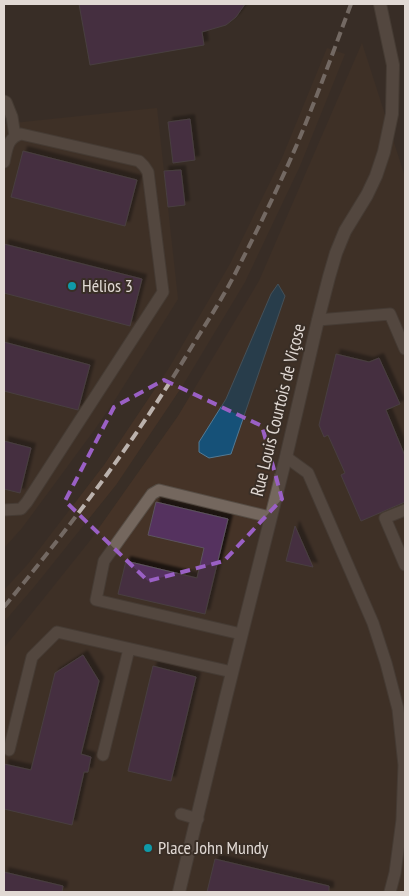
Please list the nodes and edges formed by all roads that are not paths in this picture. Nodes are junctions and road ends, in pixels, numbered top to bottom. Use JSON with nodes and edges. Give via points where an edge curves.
{"nodes":[{"id":1,"x":371,"y":4,"type":"edge"},
{"id":2,"x":382,"y":10,"type":"edge"},
{"id":3,"x":4,"y":101,"type":"edge"},
{"id":4,"x":15,"y":136,"type":"junction"},
{"id":5,"x":4,"y":162,"type":"edge"},
{"id":6,"x":318,"y":320,"type":"junction"},
{"id":7,"x":405,"y":349,"type":"edge"},
{"id":8,"x":286,"y":457,"type":"junction"},
{"id":9,"x":4,"y":510,"type":"edge"},
{"id":10,"x":405,"y":510,"type":"edge"},
{"id":11,"x":270,"y":517,"type":"junction"},
{"id":12,"x":405,"y":565,"type":"edge"},
{"id":13,"x":242,"y":634,"type":"junction"},
{"id":14,"x":129,"y":649,"type":"junction"},
{"id":15,"x":232,"y":672,"type":"junction"},
{"id":16,"x":9,"y":750,"type":"dead end"},
{"id":17,"x":104,"y":755,"type":"dead end"},
{"id":18,"x":181,"y":814,"type":"dead end"},
{"id":19,"x":198,"y":819,"type":"junction"},
{"id":20,"x":179,"y":892,"type":"edge"},
{"id":21,"x":390,"y":892,"type":"edge"}],
"edges":[{"from":1,"to":2,"type":"street","name":"Rue Louis Courtois de Viçose"},
{"from":2,"to":6,"type":"street","name":"Rue Louis Courtois de Viçose","via":[[393,65],[392,114],[376,176],[336,253]]},
{"from":3,"to":4,"type":"lane","via":[[12,118]]},
{"from":4,"to":5,"type":"lane","via":[[10,140]]},
{"from":4,"to":9,"type":"lane","via":[[21,134],[139,161],[144,166],[148,172],[163,292],[27,502],[21,509]]},
{"from":6,"to":7,"type":"lane","via":[[390,314]]},
{"from":6,"to":8,"type":"street","name":"Rue Louis Courtois de Viçose"},
{"from":8,"to":11,"type":"street","name":"Rue Louis Courtois de Viçose"},
{"from":8,"to":21,"type":"lane","via":[[308,474],[373,624],[398,709],[404,765],[402,820]]},
{"from":10,"to":12,"type":"lane","via":[[385,518]]},
{"from":11,"to":13,"type":"street","name":"Rue Louis Courtois de Viçose"},
{"from":11,"to":13,"type":"lane","via":[[159,490],[152,494],[104,561],[96,600]]},
{"from":13,"to":15,"type":"street","name":"Rue Louis Courtois de Viçose"},
{"from":14,"to":15,"type":"lane"},
{"from":14,"to":16,"type":"lane","via":[[57,632],[32,657]]},
{"from":14,"to":17,"type":"lane"},
{"from":15,"to":19,"type":"street","name":"Rue Louis Courtois de Viçose"},
{"from":18,"to":19,"type":"lane"},
{"from":19,"to":20,"type":"street","name":"Rue Louis Courtois de Viçose"}]}
